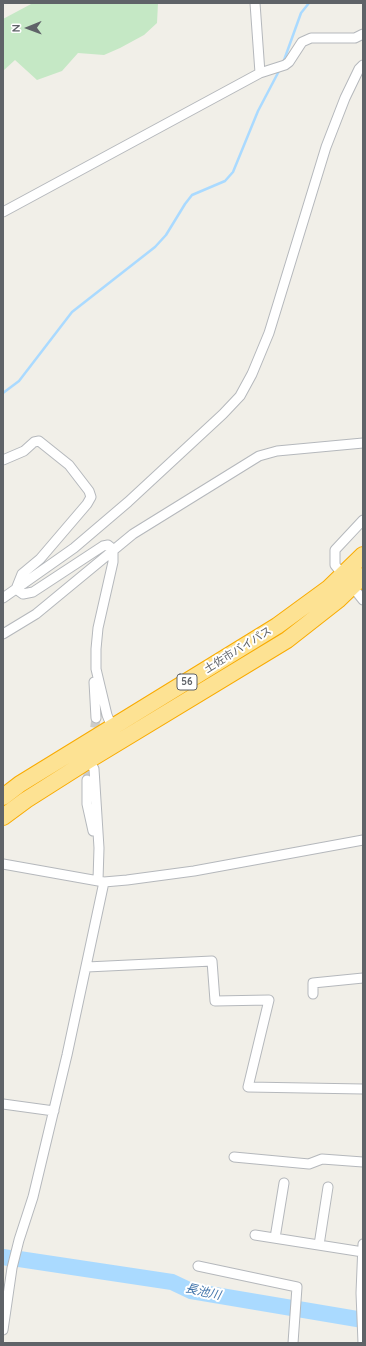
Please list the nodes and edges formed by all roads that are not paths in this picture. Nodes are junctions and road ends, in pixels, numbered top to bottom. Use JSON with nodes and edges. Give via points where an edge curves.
{"nodes":[{"id":1,"x":255,"y":3,"type":"edge"},
{"id":2,"x":363,"y":34,"type":"edge"},
{"id":3,"x":363,"y":65,"type":"edge"},
{"id":4,"x":260,"y":73,"type":"junction"},
{"id":5,"x":3,"y":212,"type":"edge"},
{"id":6,"x":363,"y":443,"type":"edge"},
{"id":7,"x":3,"y":460,"type":"edge"},
{"id":8,"x":363,"y":520,"type":"edge"},
{"id":9,"x":113,"y":549,"type":"junction"},
{"id":10,"x":363,"y":555,"type":"edge"},
{"id":11,"x":363,"y":576,"type":"edge"},
{"id":12,"x":347,"y":582,"type":"junction"},
{"id":13,"x":16,"y":589,"type":"junction"},
{"id":14,"x":3,"y":598,"type":"edge"},
{"id":15,"x":363,"y":600,"type":"edge"},
{"id":16,"x":3,"y":634,"type":"edge"},
{"id":17,"x":96,"y":649,"type":"junction"},
{"id":18,"x":96,"y":718,"type":"tunnel mouth"},
{"id":19,"x":112,"y":727,"type":"junction"},
{"id":20,"x":89,"y":760,"type":"junction"},
{"id":21,"x":87,"y":780,"type":"tunnel mouth"},
{"id":22,"x":3,"y":797,"type":"edge"},
{"id":23,"x":3,"y":817,"type":"edge"},
{"id":24,"x":363,"y":840,"type":"edge"},
{"id":25,"x":99,"y":848,"type":"junction"},
{"id":26,"x":3,"y":864,"type":"edge"},
{"id":27,"x":101,"y":881,"type":"junction"},
{"id":28,"x":87,"y":967,"type":"junction"},
{"id":29,"x":363,"y":978,"type":"edge"},
{"id":30,"x":313,"y":994,"type":"dead end"},
{"id":31,"x":363,"y":1089,"type":"edge"},
{"id":32,"x":3,"y":1104,"type":"edge"},
{"id":33,"x":54,"y":1111,"type":"junction"},
{"id":34,"x":234,"y":1157,"type":"dead end"},
{"id":35,"x":363,"y":1162,"type":"edge"},
{"id":36,"x":284,"y":1183,"type":"dead end"},
{"id":37,"x":328,"y":1187,"type":"dead end"},
{"id":38,"x":255,"y":1235,"type":"dead end"},
{"id":39,"x":275,"y":1238,"type":"junction"},
{"id":40,"x":363,"y":1244,"type":"edge"},
{"id":41,"x":319,"y":1245,"type":"junction"},
{"id":42,"x":363,"y":1252,"type":"edge"},
{"id":43,"x":198,"y":1266,"type":"dead end"},
{"id":44,"x":3,"y":1330,"type":"edge"},
{"id":45,"x":293,"y":1343,"type":"edge"},
{"id":46,"x":363,"y":1343,"type":"edge"}],
"edges":[{"from":1,"to":4,"type":"street"},
{"from":2,"to":4,"type":"street","via":[[355,38],[311,38],[302,42],[289,62]]},
{"from":3,"to":13,"type":"street","via":[[344,98],[326,147],[269,333],[240,396],[128,502],[74,548]]},
{"from":4,"to":5,"type":"street"},
{"from":6,"to":9,"type":"street","via":[[277,451],[258,456]]},
{"from":7,"to":13,"type":"street","via":[[39,441],[69,465],[91,497],[88,504],[40,559],[22,574]]},
{"from":8,"to":12,"type":"street","via":[[335,550],[335,565]]},
{"from":9,"to":13,"type":"street","via":[[108,545],[103,546],[33,592],[23,594]]},
{"from":9,"to":16,"type":"street","via":[[36,614]]},
{"from":9,"to":17,"type":"street","via":[[113,562],[98,628]]},
{"from":10,"to":12,"type":"highway","name":"土佐市バイパス","number":"56"},
{"from":11,"to":12,"type":"highway","name":"土佐市バイパス","number":"56"},
{"from":12,"to":15,"type":"street"},
{"from":12,"to":19,"type":"highway","name":"土佐市バイパス","number":"56","via":[[329,588],[277,626]]},
{"from":12,"to":20,"type":"highway","name":"土佐市バイパス","number":"56","via":[[287,640]]},
{"from":13,"to":14,"type":"street"},
{"from":17,"to":18,"type":"street","via":[[91,664],[96,690]]},
{"from":17,"to":19,"type":"street","via":[[96,669]]},
{"from":19,"to":22,"type":"highway","name":"土佐市バイパス","number":"56"},
{"from":20,"to":23,"type":"highway","name":"土佐市バイパス","number":"56"},
{"from":20,"to":25,"type":"street","via":[[94,769]]},
{"from":21,"to":25,"type":"street","via":[[87,804],[91,827]]},
{"from":24,"to":27,"type":"street","via":[[194,871]]},
{"from":25,"to":27,"type":"street"},
{"from":26,"to":27,"type":"street"},
{"from":27,"to":28,"type":"street"},
{"from":28,"to":31,"type":"street","via":[[212,961],[215,1001],[269,1000],[248,1087]]},
{"from":28,"to":33,"type":"street"},
{"from":29,"to":30,"type":"street","via":[[313,983]]},
{"from":32,"to":33,"type":"street"},
{"from":33,"to":44,"type":"street","via":[[16,1254]]},
{"from":34,"to":35,"type":"street","via":[[309,1164],[322,1159]]},
{"from":36,"to":39,"type":"street"},
{"from":37,"to":41,"type":"street"},
{"from":38,"to":39,"type":"street"},
{"from":39,"to":41,"type":"street"},
{"from":40,"to":42,"type":"street"},
{"from":41,"to":42,"type":"street"},
{"from":42,"to":46,"type":"street"},
{"from":43,"to":45,"type":"street","via":[[297,1287]]}]}
